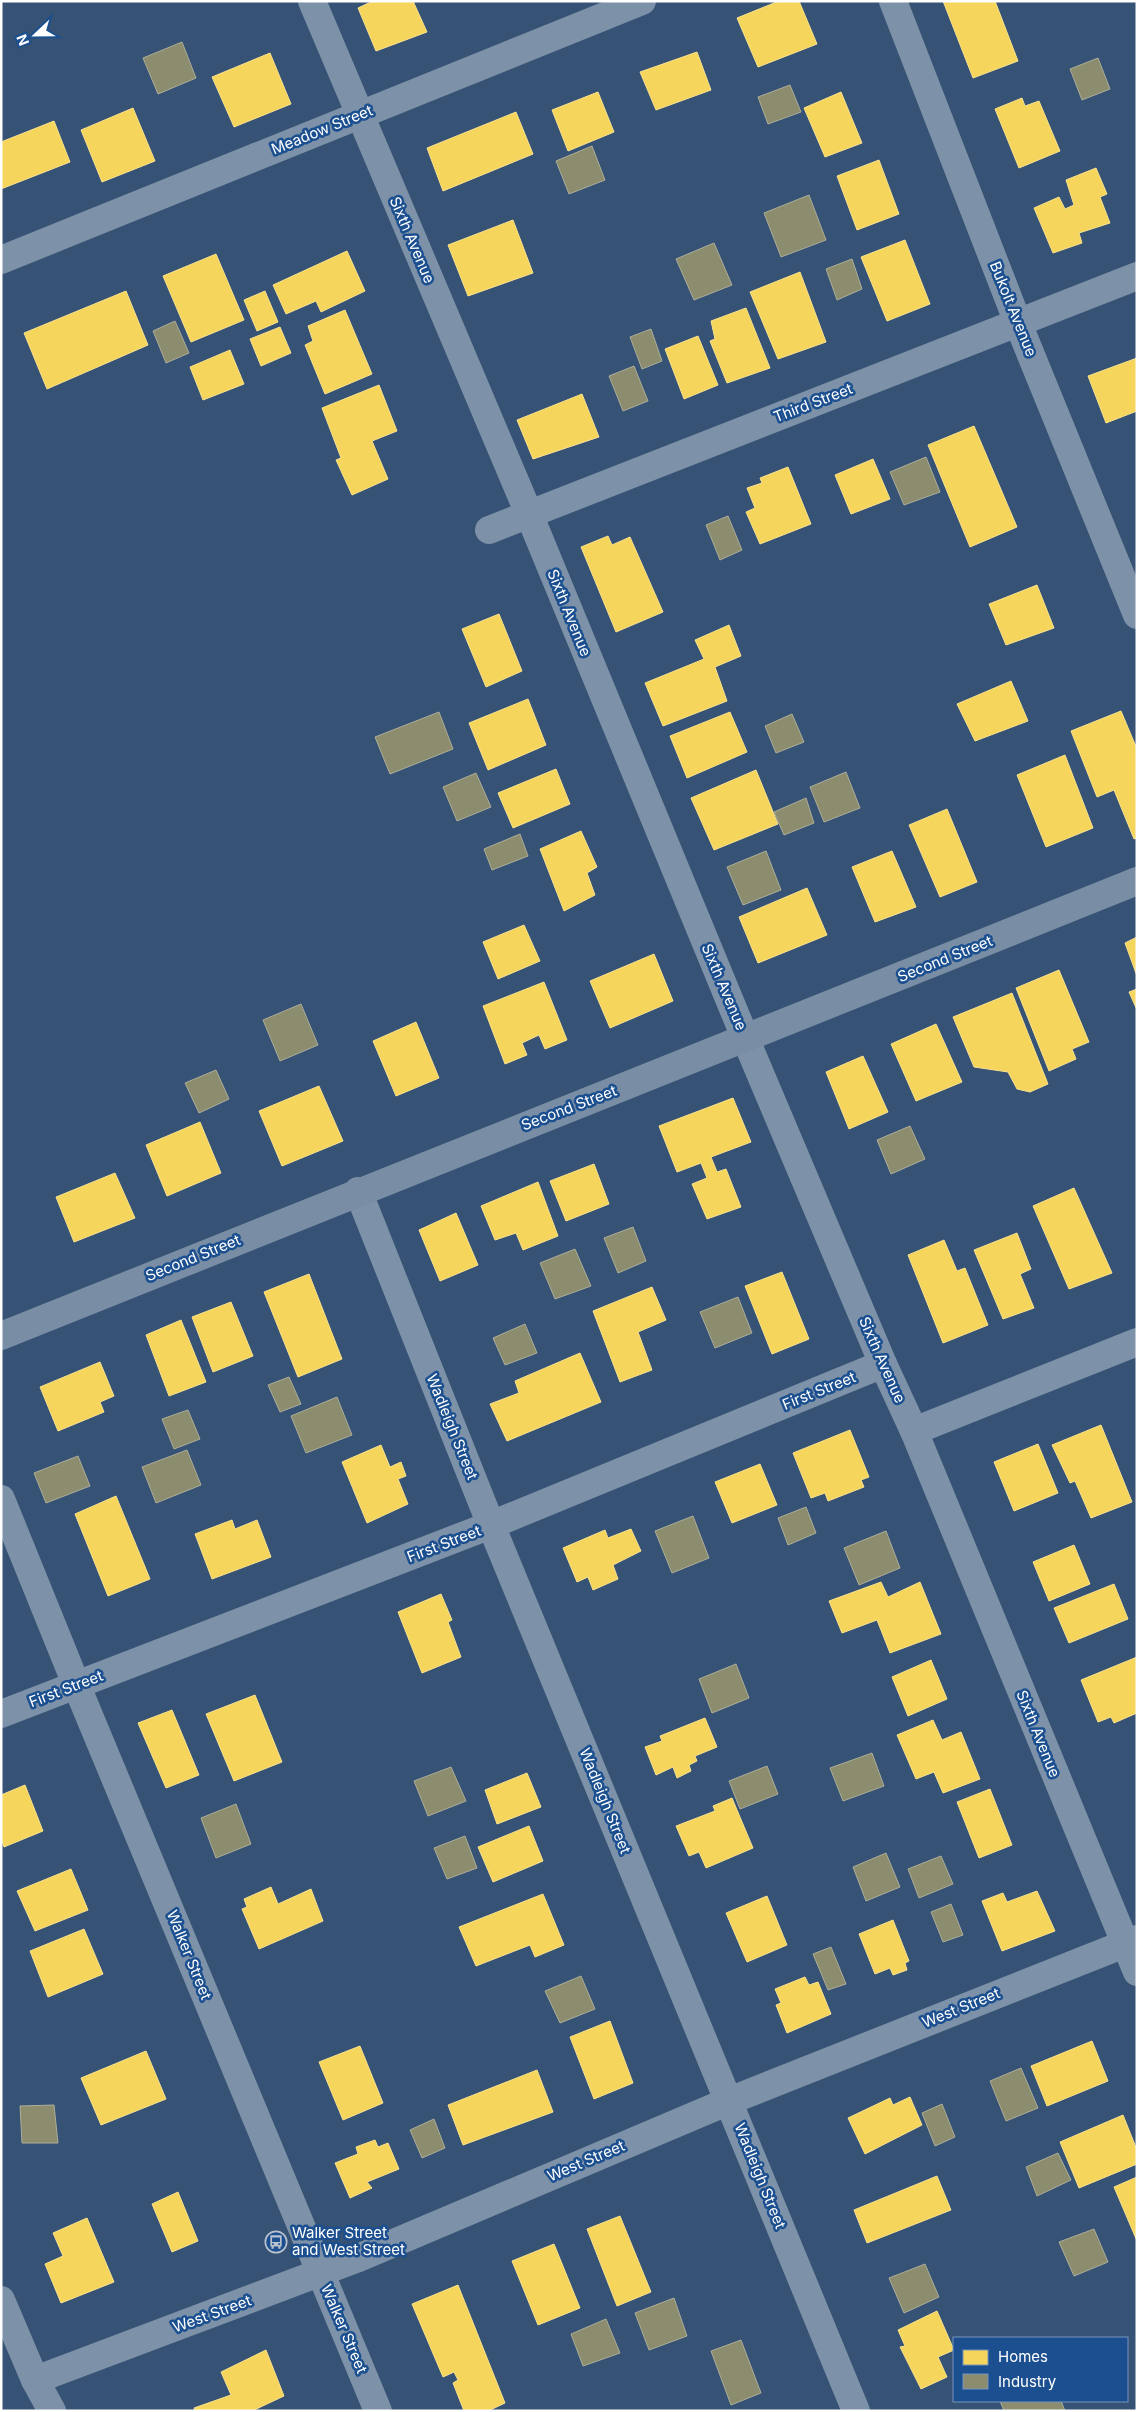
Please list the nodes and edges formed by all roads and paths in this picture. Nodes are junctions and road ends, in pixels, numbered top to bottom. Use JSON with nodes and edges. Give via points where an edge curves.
{"nodes":[{"id":1,"x":312,"y":1,"type":"edge"},
{"id":2,"x":642,"y":1,"type":"edge"},
{"id":3,"x":893,"y":1,"type":"edge"},
{"id":4,"x":359,"y":115,"type":"junction"},
{"id":5,"x":1,"y":260,"type":"edge"},
{"id":6,"x":1137,"y":276,"type":"edge"},
{"id":7,"x":1018,"y":323,"type":"junction"},
{"id":8,"x":529,"y":514,"type":"junction"},
{"id":9,"x":489,"y":530,"type":"dead end"},
{"id":10,"x":1137,"y":615,"type":"edge"},
{"id":11,"x":1137,"y":881,"type":"edge"},
{"id":12,"x":746,"y":1040,"type":"junction"},
{"id":13,"x":358,"y":1191,"type":"junction"},
{"id":14,"x":1,"y":1336,"type":"edge"},
{"id":15,"x":1137,"y":1342,"type":"edge"},
{"id":16,"x":883,"y":1364,"type":"junction"},
{"id":17,"x":914,"y":1431,"type":"junction"},
{"id":18,"x":1,"y":1499,"type":"edge"},
{"id":19,"x":491,"y":1525,"type":"junction"},
{"id":20,"x":76,"y":1684,"type":"junction"},
{"id":21,"x":1,"y":1714,"type":"edge"},
{"id":22,"x":1130,"y":1941,"type":"edge"},
{"id":23,"x":1137,"y":1972,"type":"edge"},
{"id":24,"x":729,"y":2101,"type":"junction"},
{"id":25,"x":320,"y":2273,"type":"junction"},
{"id":26,"x":1,"y":2300,"type":"edge"},
{"id":27,"x":35,"y":2380,"type":"junction"},
{"id":28,"x":52,"y":2411,"type":"edge"},
{"id":29,"x":378,"y":2411,"type":"edge"},
{"id":30,"x":856,"y":2411,"type":"edge"}],
"edges":[{"from":1,"to":4,"type":"street","name":"Sixth Avenue"},
{"from":2,"to":4,"type":"street","name":"Meadow Street"},
{"from":3,"to":7,"type":"street","name":"Bukolt Avenue"},
{"from":4,"to":5,"type":"street","name":"Meadow Street"},
{"from":4,"to":8,"type":"street","name":"Sixth Avenue"},
{"from":6,"to":7,"type":"street","name":"Third Street"},
{"from":7,"to":8,"type":"street","name":"Third Street"},
{"from":7,"to":10,"type":"street","name":"Bukolt Avenue"},
{"from":8,"to":9,"type":"street","name":"Third Street"},
{"from":8,"to":12,"type":"street","name":"Sixth Avenue"},
{"from":11,"to":12,"type":"street","name":"Second Street"},
{"from":12,"to":13,"type":"street","name":"Second Street"},
{"from":12,"to":16,"type":"street","name":"Sixth Avenue"},
{"from":13,"to":14,"type":"street","name":"Second Street"},
{"from":13,"to":19,"type":"street","name":"Wadleigh Street"},
{"from":15,"to":17,"type":"street"},
{"from":16,"to":17,"type":"street","name":"Sixth Avenue"},
{"from":16,"to":19,"type":"street","name":"First Street"},
{"from":17,"to":22,"type":"street","name":"Sixth Avenue"},
{"from":18,"to":20,"type":"street","name":"Walker Street"},
{"from":19,"to":20,"type":"street","name":"First Street"},
{"from":19,"to":24,"type":"street","name":"Wadleigh Street"},
{"from":20,"to":21,"type":"street","name":"First Street"},
{"from":20,"to":25,"type":"street","name":"Walker Street"},
{"from":22,"to":23,"type":"street","name":"Sixth Avenue"},
{"from":22,"to":24,"type":"street","name":"West Street"},
{"from":24,"to":25,"type":"street","name":"West Street"},
{"from":24,"to":30,"type":"street","name":"Wadleigh Street"},
{"from":25,"to":27,"type":"street","name":"West Street"},
{"from":25,"to":29,"type":"street","name":"Walker Street"},
{"from":26,"to":27,"type":"street"},
{"from":27,"to":28,"type":"street"}]}
